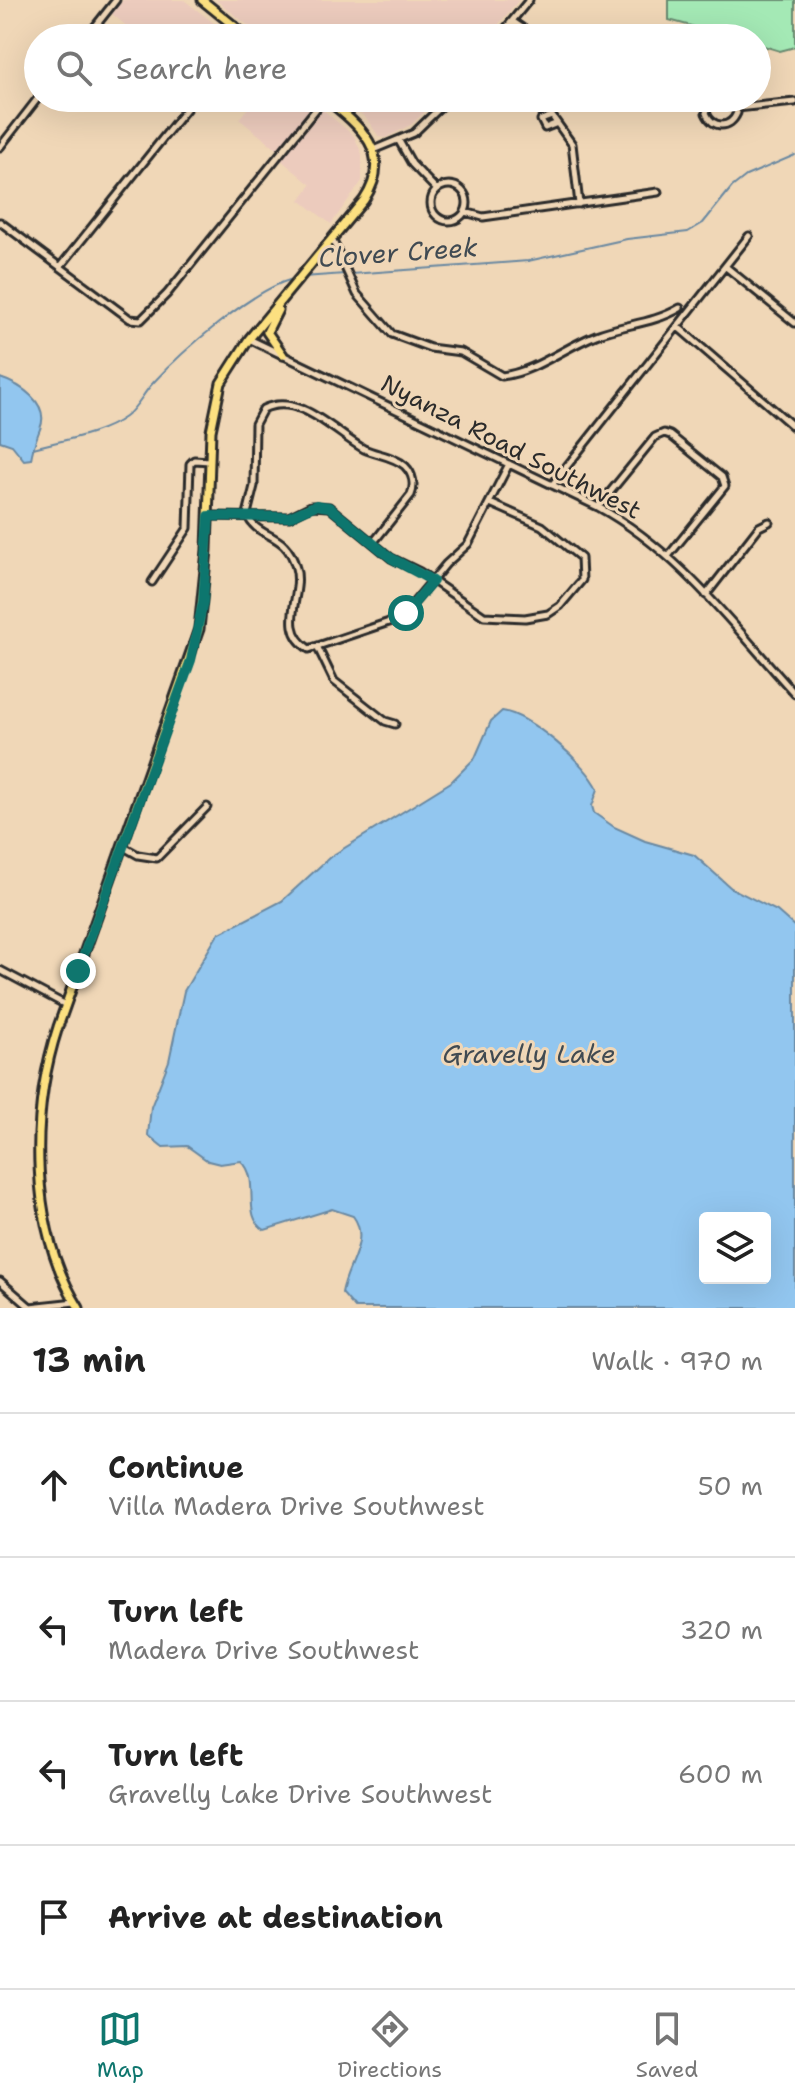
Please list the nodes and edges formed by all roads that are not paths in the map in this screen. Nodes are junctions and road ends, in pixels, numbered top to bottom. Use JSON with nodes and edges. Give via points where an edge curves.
{"nodes":[{"id":1,"x":116,"y":0,"type":"edge"},
{"id":2,"x":202,"y":0,"type":"edge"},
{"id":3,"x":529,"y":0,"type":"edge"},
{"id":4,"x":512,"y":21,"type":"junction"},
{"id":5,"x":97,"y":24,"type":"edge"},
{"id":6,"x":231,"y":24,"type":"edge"},
{"id":7,"x":510,"y":24,"type":"edge"},
{"id":8,"x":515,"y":24,"type":"edge"},
{"id":9,"x":516,"y":24,"type":"edge"},
{"id":10,"x":795,"y":102,"type":"edge"},
{"id":11,"x":771,"y":104,"type":"edge"},
{"id":12,"x":27,"y":112,"type":"edge"},
{"id":13,"x":184,"y":112,"type":"edge"},
{"id":14,"x":314,"y":112,"type":"edge"},
{"id":15,"x":342,"y":112,"type":"edge"},
{"id":16,"x":437,"y":112,"type":"edge"},
{"id":17,"x":706,"y":112,"type":"edge"},
{"id":18,"x":735,"y":112,"type":"edge"},
{"id":19,"x":555,"y":124,"type":"dead end"},
{"id":20,"x":399,"y":141,"type":"junction"},
{"id":21,"x":0,"y":147,"type":"edge"},
{"id":22,"x":373,"y":150,"type":"junction"},
{"id":23,"x":437,"y":190,"type":"junction"},
{"id":24,"x":658,"y":192,"type":"dead end"},
{"id":25,"x":579,"y":204,"type":"junction"},
{"id":26,"x":465,"y":212,"type":"junction"},
{"id":27,"x":0,"y":222,"type":"edge"},
{"id":28,"x":749,"y":236,"type":"dead end"},
{"id":29,"x":332,"y":239,"type":"junction"},
{"id":30,"x":60,"y":267,"type":"junction"},
{"id":31,"x":726,"y":267,"type":"junction"},
{"id":32,"x":286,"y":294,"type":"junction"},
{"id":33,"x":680,"y":308,"type":"dead end"},
{"id":34,"x":795,"y":323,"type":"edge"},
{"id":35,"x":678,"y":327,"type":"junction"},
{"id":36,"x":249,"y":339,"type":"junction"},
{"id":37,"x":283,"y":355,"type":"junction"},
{"id":38,"x":795,"y":428,"type":"edge"},
{"id":39,"x":210,"y":461,"type":"junction"},
{"id":40,"x":509,"y":464,"type":"junction"},
{"id":41,"x":552,"y":485,"type":"junction"},
{"id":42,"x":490,"y":503,"type":"junction"},
{"id":43,"x":598,"y":507,"type":"junction"},
{"id":44,"x":247,"y":514,"type":"junction"},
{"id":45,"x":209,"y":516,"type":"junction"},
{"id":46,"x":769,"y":522,"type":"dead end"},
{"id":47,"x":373,"y":543,"type":"junction"},
{"id":48,"x":669,"y":555,"type":"junction"},
{"id":49,"x":433,"y":581,"type":"junction"},
{"id":50,"x":152,"y":582,"type":"dead end"},
{"id":51,"x":706,"y":595,"type":"junction"},
{"id":52,"x":318,"y":648,"type":"junction"},
{"id":53,"x":793,"y":689,"type":"edge"},
{"id":54,"x":395,"y":724,"type":"dead end"},
{"id":55,"x":207,"y":807,"type":"dead end"},
{"id":56,"x":122,"y":846,"type":"junction"},
{"id":57,"x":0,"y":970,"type":"edge"},
{"id":58,"x":66,"y":1005,"type":"junction"},
{"id":59,"x":0,"y":1281,"type":"edge"},
{"id":60,"x":77,"y":1305,"type":"edge"},
{"id":61,"x":30,"y":1308,"type":"edge"}],
"edges":[{"from":1,"to":5,"type":"street"},
{"from":2,"to":6,"type":"main road"},
{"from":3,"to":4,"type":"street"},
{"from":4,"to":7,"type":"street"},
{"from":4,"to":8,"type":"street"},
{"from":4,"to":9,"type":"street"},
{"from":10,"to":11,"type":"street"},
{"from":12,"to":21,"type":"street"},
{"from":13,"to":30,"type":"street"},
{"from":14,"to":30,"type":"street","via":[[167,294],[137,320]]},
{"from":15,"to":22,"type":"main road","via":[[362,128]]},
{"from":16,"to":20,"type":"street"},
{"from":17,"to":18,"type":"street","via":[[716,125],[731,122]]},
{"from":19,"to":25,"type":"street","via":[[572,144]]},
{"from":20,"to":22,"type":"street"},
{"from":20,"to":23,"type":"street"},
{"from":22,"to":29,"type":"main road","via":[[371,190]]},
{"from":23,"to":26,"type":"street","via":[[459,188],[466,197]]},
{"from":23,"to":26,"type":"street","via":[[432,206],[437,217],[454,221]]},
{"from":24,"to":25,"type":"street"},
{"from":25,"to":26,"type":"street","via":[[483,217]]},
{"from":27,"to":30,"type":"street"},
{"from":28,"to":31,"type":"street"},
{"from":29,"to":32,"type":"main road"},
{"from":29,"to":33,"type":"street","via":[[369,313],[396,337],[459,351],[502,376],[599,334]]},
{"from":31,"to":34,"type":"street"},
{"from":31,"to":35,"type":"street"},
{"from":32,"to":36,"type":"main road"},
{"from":32,"to":37,"type":"main road","via":[[267,332]]},
{"from":35,"to":38,"type":"street"},
{"from":35,"to":41,"type":"street"},
{"from":36,"to":37,"type":"street","name":"Nyanza Road Southwest"},
{"from":36,"to":39,"type":"main road","via":[[217,395]]},
{"from":37,"to":40,"type":"street","name":"Nyanza Road Southwest"},
{"from":39,"to":45,"type":"main road"},
{"from":39,"to":50,"type":"street","via":[[190,464],[188,528]]},
{"from":40,"to":41,"type":"street","name":"Nyanza Road Southwest"},
{"from":40,"to":42,"type":"street"},
{"from":41,"to":43,"type":"street","name":"Nyanza Road Southwest"},
{"from":42,"to":49,"type":"street","via":[[468,544]]},
{"from":42,"to":49,"type":"street","via":[[546,529],[574,550],[584,570],[577,588],[548,614],[525,618],[477,614]]},
{"from":43,"to":48,"type":"street","name":"Nyanza Road Southwest"},
{"from":43,"to":48,"type":"street","via":[[660,433],[670,435],[725,482]]},
{"from":44,"to":45,"type":"street"},
{"from":44,"to":47,"type":"street","via":[[289,517],[321,505]]},
{"from":44,"to":47,"type":"street","via":[[254,486],[257,417],[265,407],[282,404],[321,420],[409,471],[411,495]]},
{"from":44,"to":52,"type":"street","via":[[253,525],[289,549],[298,579],[291,603],[293,627],[305,648]]},
{"from":45,"to":56,"type":"main road","via":[[199,629]]},
{"from":46,"to":51,"type":"street","via":[[759,527]]},
{"from":47,"to":49,"type":"street"},
{"from":48,"to":51,"type":"street","name":"Nyanza Road Southwest"},
{"from":49,"to":52,"type":"street","via":[[401,618]]},
{"from":51,"to":53,"type":"street","name":"Nyanza Road Southwest"},
{"from":52,"to":54,"type":"street","via":[[334,681]]},
{"from":55,"to":56,"type":"street","via":[[157,858]]},
{"from":56,"to":58,"type":"main road"},
{"from":57,"to":58,"type":"street"},
{"from":58,"to":60,"type":"main road","via":[[43,1082],[38,1151],[48,1228]]},
{"from":59,"to":61,"type":"street"},
{"from":60,"to":61,"type":"street"}]}
